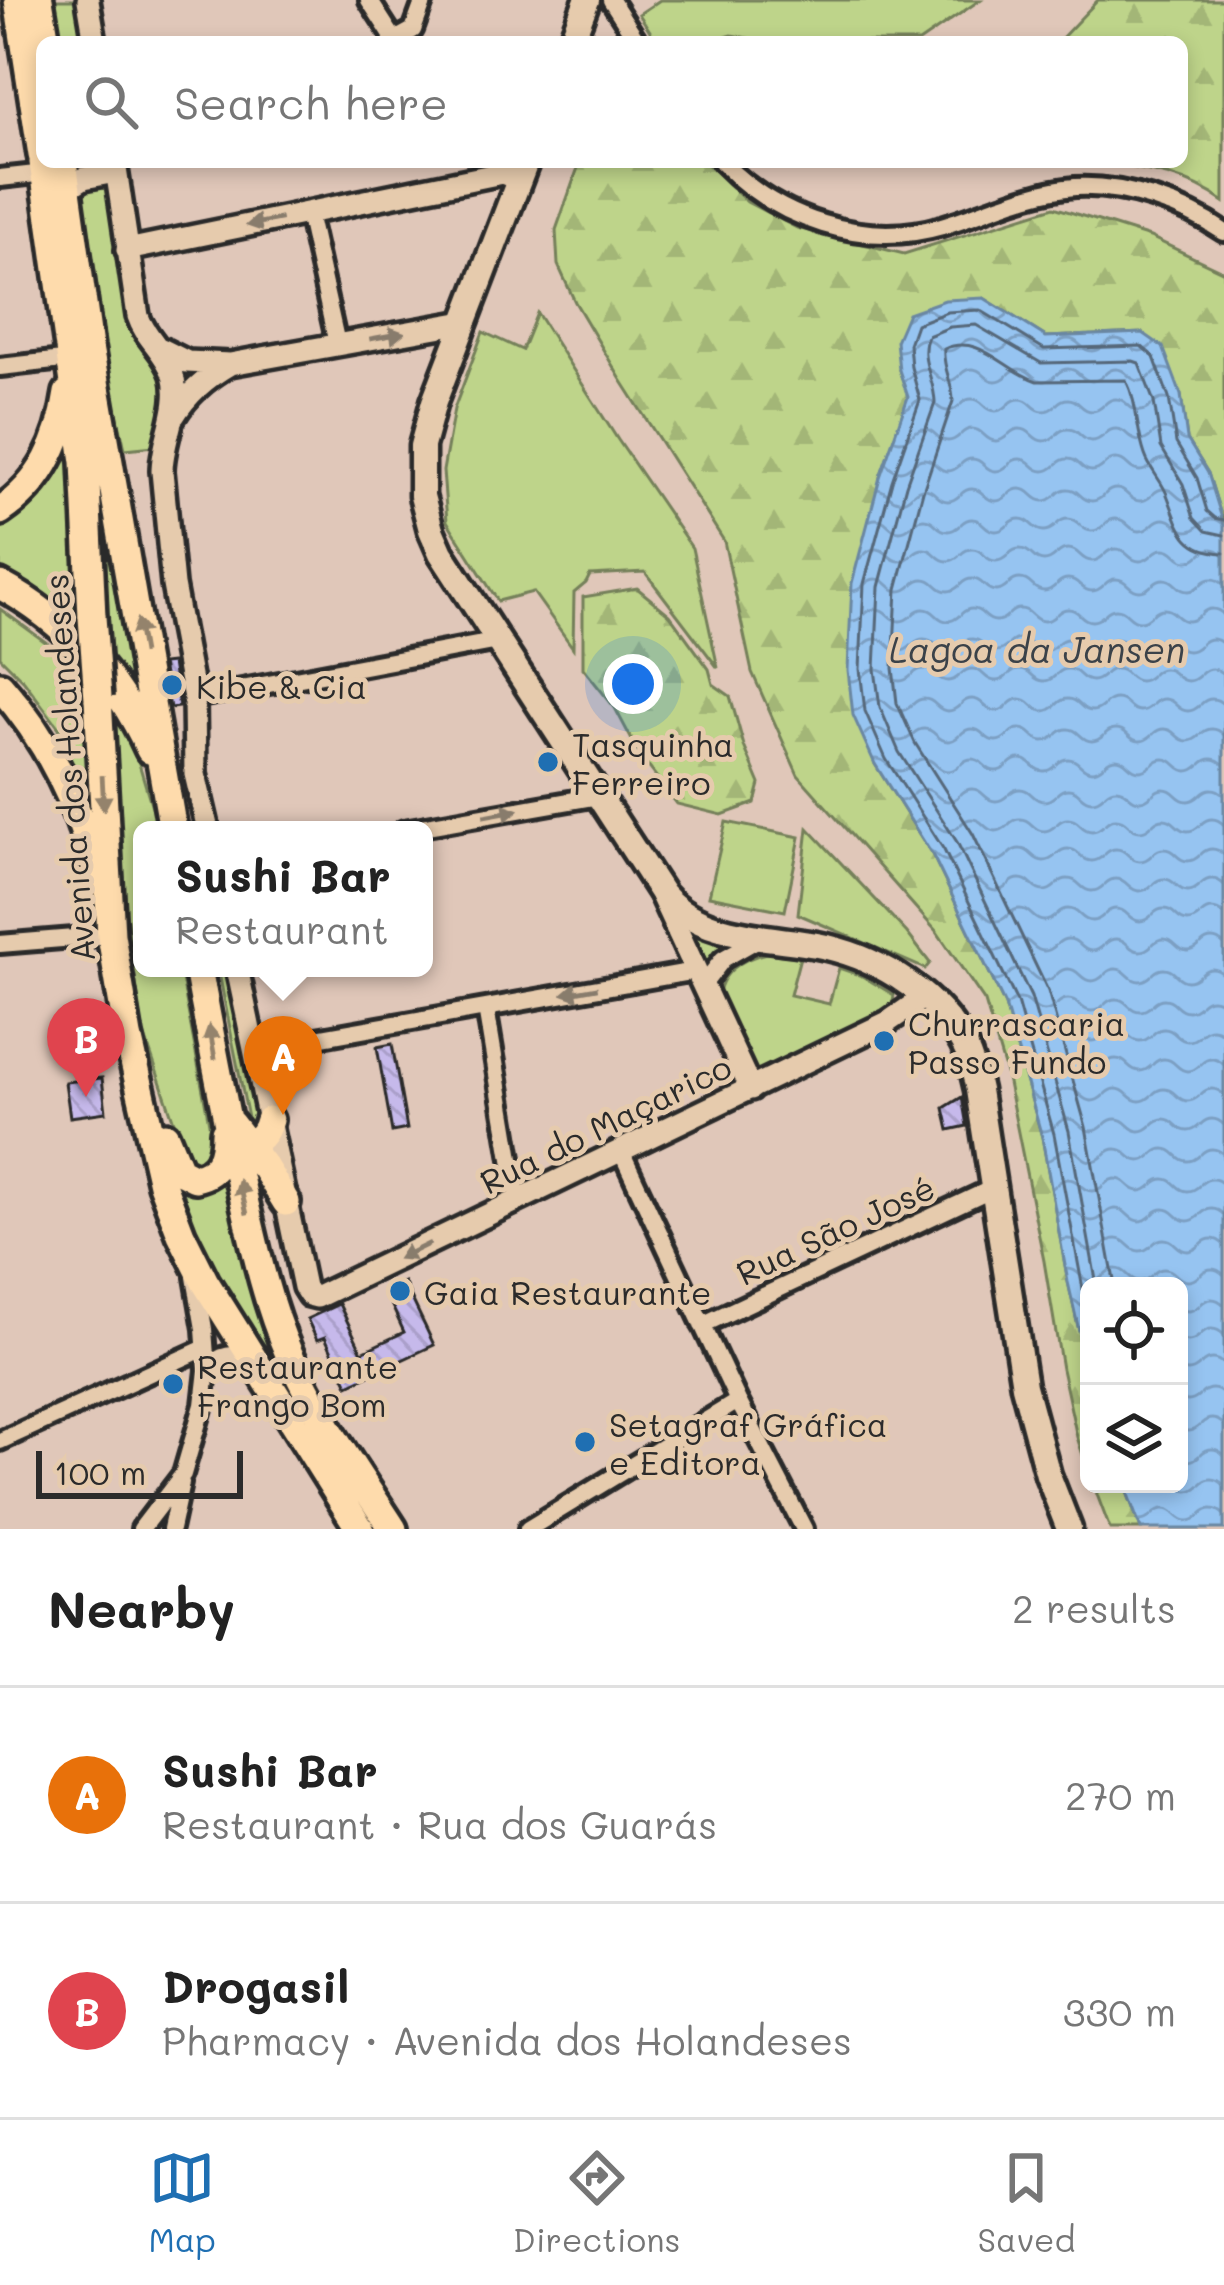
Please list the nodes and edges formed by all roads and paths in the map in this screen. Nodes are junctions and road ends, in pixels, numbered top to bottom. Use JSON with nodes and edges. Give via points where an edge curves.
{"nodes":[{"id":1,"x":18,"y":0,"type":"edge"},
{"id":2,"x":39,"y":0,"type":"edge"},
{"id":3,"x":88,"y":0,"type":"edge"},
{"id":4,"x":369,"y":0,"type":"edge"},
{"id":5,"x":424,"y":0,"type":"edge"},
{"id":6,"x":587,"y":0,"type":"edge"},
{"id":7,"x":611,"y":0,"type":"edge"},
{"id":8,"x":45,"y":36,"type":"edge"},
{"id":9,"x":94,"y":36,"type":"edge"},
{"id":10,"x":390,"y":36,"type":"edge"},
{"id":11,"x":404,"y":36,"type":"edge"},
{"id":12,"x":574,"y":36,"type":"edge"},
{"id":13,"x":634,"y":36,"type":"edge"},
{"id":14,"x":36,"y":89,"type":"edge"},
{"id":15,"x":52,"y":168,"type":"edge"},
{"id":16,"x":113,"y":168,"type":"edge"},
{"id":17,"x":116,"y":168,"type":"edge"},
{"id":18,"x":728,"y":168,"type":"edge"},
{"id":19,"x":510,"y":169,"type":"edge"},
{"id":20,"x":0,"y":178,"type":"edge"},
{"id":21,"x":308,"y":213,"type":"junction"},
{"id":22,"x":1224,"y":232,"type":"edge"},
{"id":23,"x":127,"y":250,"type":"junction"},
{"id":24,"x":465,"y":322,"type":"junction"},
{"id":25,"x":337,"y":344,"type":"junction"},
{"id":26,"x":157,"y":346,"type":"junction"},
{"id":27,"x":72,"y":359,"type":"junction"},
{"id":28,"x":230,"y":364,"type":"junction"},
{"id":29,"x":0,"y":367,"type":"edge"},
{"id":30,"x":171,"y":421,"type":"junction"},
{"id":31,"x":0,"y":511,"type":"edge"},
{"id":32,"x":0,"y":585,"type":"edge"},
{"id":33,"x":498,"y":641,"type":"junction"},
{"id":34,"x":1,"y":687,"type":"edge"},
{"id":35,"x":194,"y":698,"type":"junction"},
{"id":36,"x":166,"y":793,"type":"junction"},
{"id":37,"x":598,"y":796,"type":"junction"},
{"id":38,"x":171,"y":821,"type":"edge"},
{"id":39,"x":206,"y":821,"type":"edge"},
{"id":40,"x":433,"y":825,"type":"edge"},
{"id":41,"x":656,"y":884,"type":"junction"},
{"id":42,"x":111,"y":935,"type":"junction"},
{"id":43,"x":762,"y":936,"type":"junction"},
{"id":44,"x":0,"y":944,"type":"edge"},
{"id":45,"x":200,"y":977,"type":"edge"},
{"id":46,"x":239,"y":977,"type":"edge"},
{"id":47,"x":699,"y":978,"type":"junction"},
{"id":48,"x":924,"y":997,"type":"junction"},
{"id":49,"x":486,"y":1008,"type":"junction"},
{"id":50,"x":128,"y":1036,"type":"junction"},
{"id":51,"x":254,"y":1049,"type":"junction"},
{"id":52,"x":751,"y":1089,"type":"junction"},
{"id":53,"x":226,"y":1116,"type":"junction"},
{"id":54,"x":269,"y":1120,"type":"junction"},
{"id":55,"x":244,"y":1142,"type":"junction"},
{"id":56,"x":621,"y":1151,"type":"junction"},
{"id":57,"x":993,"y":1188,"type":"junction"},
{"id":58,"x":518,"y":1201,"type":"junction"},
{"id":59,"x":286,"y":1202,"type":"junction"},
{"id":60,"x":190,"y":1253,"type":"junction"},
{"id":61,"x":702,"y":1325,"type":"junction"},
{"id":62,"x":205,"y":1348,"type":"junction"},
{"id":63,"x":259,"y":1369,"type":"junction"},
{"id":64,"x":207,"y":1370,"type":"junction"},
{"id":65,"x":738,"y":1401,"type":"junction"},
{"id":66,"x":0,"y":1441,"type":"edge"},
{"id":67,"x":182,"y":1474,"type":"junction"},
{"id":68,"x":142,"y":1527,"type":"edge"},
{"id":69,"x":168,"y":1529,"type":"edge"},
{"id":70,"x":360,"y":1529,"type":"edge"},
{"id":71,"x":392,"y":1529,"type":"edge"},
{"id":72,"x":528,"y":1529,"type":"edge"},
{"id":73,"x":804,"y":1529,"type":"edge"},
{"id":74,"x":1069,"y":1529,"type":"edge"}],
"edges":[{"from":1,"to":14,"type":"main road","name":"Avenida dos Holandeses"},
{"from":2,"to":8,"type":"main road"},
{"from":3,"to":9,"type":"street"},
{"from":4,"to":10,"type":"street"},
{"from":5,"to":11,"type":"street"},
{"from":6,"to":12,"type":"main road"},
{"from":7,"to":13,"type":"street"},
{"from":15,"to":16,"type":"street","via":[[84,178]]},
{"from":15,"to":20,"type":"street"},
{"from":15,"to":27,"type":"main road","name":"Avenida dos Holandeses"},
{"from":36,"to":15,"type":"main road","name":"Avenida dos Holandeses","one_way":true},
{"from":17,"to":23,"type":"street"},
{"from":18,"to":22,"type":"street","via":[[781,207],[853,232],[936,228],[1079,187],[1174,205]]},
{"from":19,"to":21,"type":"street"},
{"from":19,"to":24,"type":"main road"},
{"from":21,"to":23,"type":"street","one_way":true},
{"from":21,"to":25,"type":"street"},
{"from":23,"to":26,"type":"street","via":[[140,324]]},
{"from":25,"to":24,"type":"street","one_way":true},
{"from":24,"to":33,"type":"main road","via":[[426,429],[422,496],[441,553]]},
{"from":25,"to":28,"type":"street"},
{"from":26,"to":28,"type":"street","via":[[187,362]]},
{"from":26,"to":30,"type":"street","via":[[173,375]]},
{"from":27,"to":29,"type":"street"},
{"from":27,"to":31,"type":"main road","via":[[58,440],[40,474]]},
{"from":27,"to":42,"type":"main road","name":"Avenida dos Holandeses","one_way":true,"bridge":true,"via":[[85,462]]},
{"from":28,"to":30,"type":"street","via":[[191,393]]},
{"from":30,"to":35,"type":"street","via":[[162,455],[165,513]]},
{"from":32,"to":36,"type":"main road","via":[[61,627],[102,669],[134,716]]},
{"from":33,"to":35,"type":"street"},
{"from":33,"to":37,"type":"main road"},
{"from":34,"to":42,"type":"main road","via":[[68,787]]},
{"from":35,"to":39,"type":"street","via":[[195,774]]},
{"from":36,"to":38,"type":"main road","name":"Avenida dos Holandeses"},
{"from":40,"to":37,"type":"street","one_way":true},
{"from":37,"to":41,"type":"main road"},
{"from":41,"to":43,"type":"main road","via":[[695,920]]},
{"from":41,"to":47,"type":"street"},
{"from":42,"to":44,"type":"street"},
{"from":42,"to":50,"type":"main road","name":"Avenida dos Holandeses"},
{"from":43,"to":47,"type":"street"},
{"from":43,"to":48,"type":"main road","via":[[864,959]]},
{"from":53,"to":45,"type":"main road","one_way":true},
{"from":46,"to":51,"type":"street"},
{"from":47,"to":49,"type":"street","one_way":true},
{"from":47,"to":52,"type":"street"},
{"from":48,"to":52,"type":"street","name":"Rua do Maçarico"},
{"from":48,"to":57,"type":"main road","via":[[967,1051]]},
{"from":49,"to":51,"type":"street"},
{"from":49,"to":58,"type":"street"},
{"from":50,"to":53,"type":"main road","via":[[183,1174],[200,1178],[218,1166]]},
{"from":50,"to":60,"type":"main road","name":"Avenida dos Holandeses","via":[[158,1171]]},
{"from":51,"to":54,"type":"street"},
{"from":52,"to":56,"type":"street","name":"Rua do Maçarico"},
{"from":53,"to":55,"type":"main road"},
{"from":71,"to":53,"type":"main road","one_way":true,"via":[[288,1353]]},
{"from":54,"to":55,"type":"main road","via":[[260,1137]]},
{"from":54,"to":59,"type":"street"},
{"from":55,"to":59,"type":"main road"},
{"from":56,"to":58,"type":"street","name":"Rua do Maçarico"},
{"from":56,"to":61,"type":"street"},
{"from":57,"to":61,"type":"street","name":"Rua São José"},
{"from":57,"to":74,"type":"main road","via":[[1024,1387]]},
{"from":58,"to":59,"type":"street","name":"Rua do Maçarico","one_way":true,"via":[[321,1296],[304,1287]]},
{"from":60,"to":62,"type":"street"},
{"from":60,"to":63,"type":"main road","name":"Avenida dos Holandeses"},
{"from":61,"to":65,"type":"street"},
{"from":62,"to":64,"type":"street"},
{"from":62,"to":66,"type":"street","via":[[95,1389]]},
{"from":63,"to":64,"type":"street","via":[[234,1354]]},
{"from":63,"to":70,"type":"main road","name":"Avenida dos Holandeses"},
{"from":64,"to":67,"type":"street"},
{"from":65,"to":72,"type":"street"},
{"from":65,"to":73,"type":"street"},
{"from":67,"to":68,"type":"street"},
{"from":67,"to":69,"type":"street"},
{"from":68,"to":69,"type":"street"}]}
